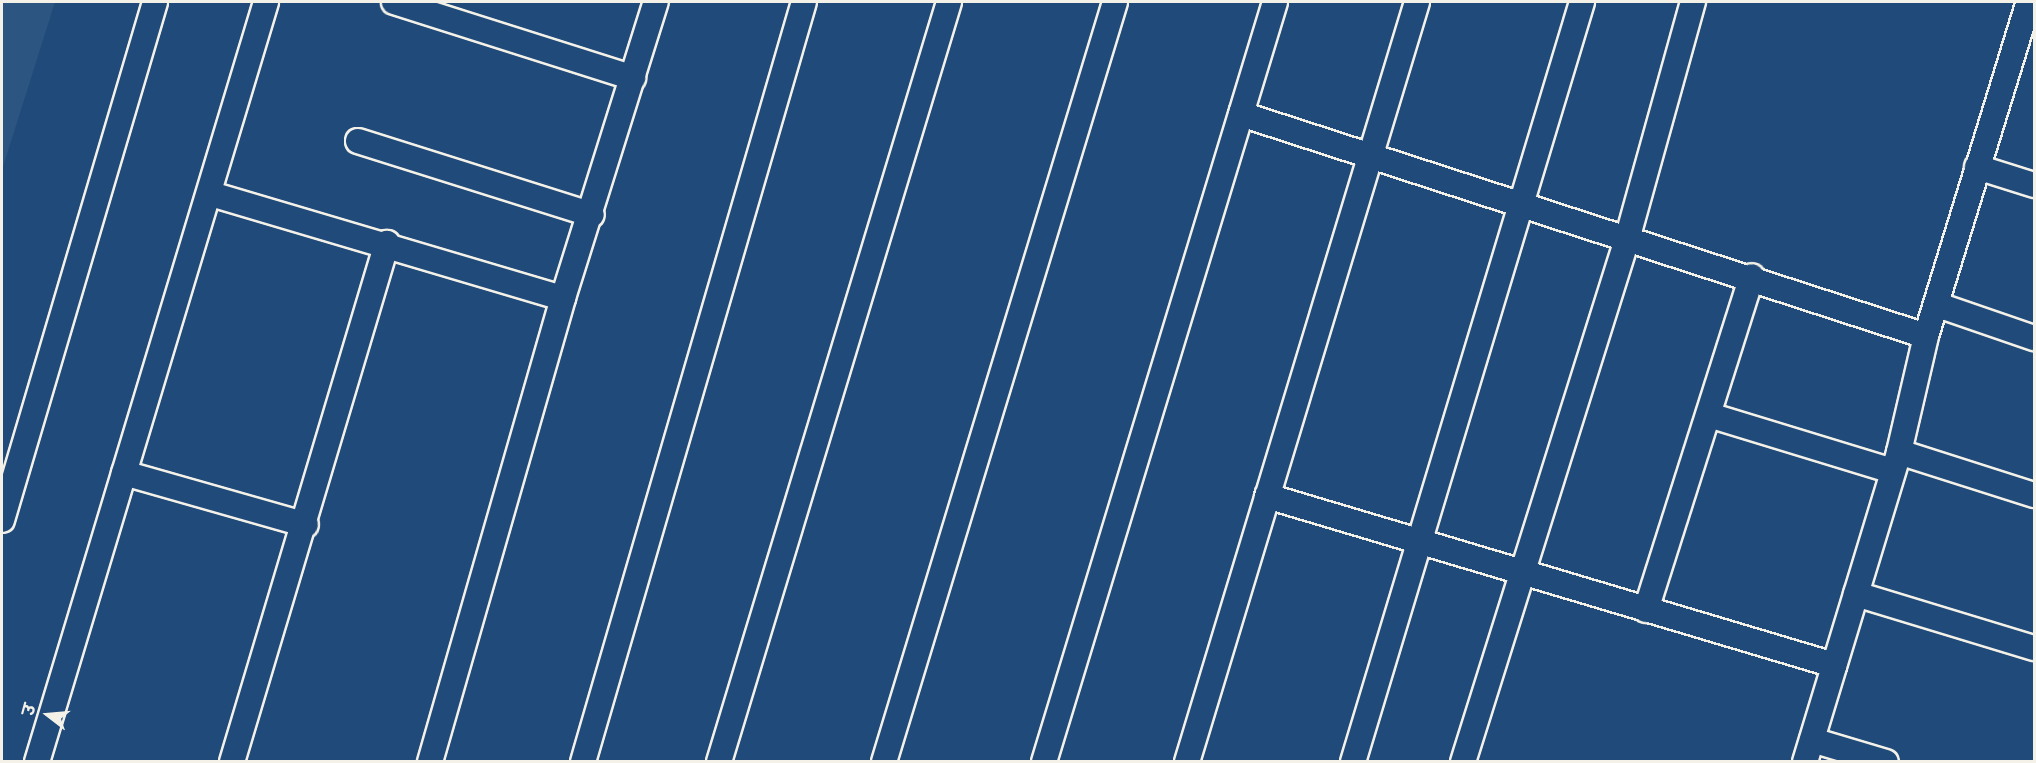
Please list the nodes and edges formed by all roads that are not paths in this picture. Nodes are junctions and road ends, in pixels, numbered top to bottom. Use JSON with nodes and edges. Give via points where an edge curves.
{"nodes":[{"id":1,"x":155,"y":2,"type":"edge"},
{"id":2,"x":266,"y":2,"type":"edge"},
{"id":3,"x":394,"y":2,"type":"edge"},
{"id":4,"x":656,"y":2,"type":"edge"},
{"id":5,"x":804,"y":2,"type":"edge"},
{"id":6,"x":949,"y":2,"type":"edge"},
{"id":7,"x":1115,"y":2,"type":"edge"},
{"id":8,"x":1275,"y":2,"type":"edge"},
{"id":9,"x":1417,"y":2,"type":"edge"},
{"id":10,"x":1582,"y":2,"type":"edge"},
{"id":11,"x":1694,"y":2,"type":"edge"},
{"id":12,"x":2029,"y":2,"type":"edge"},
{"id":13,"x":2027,"y":37,"type":"edge"},
{"id":14,"x":633,"y":78,"type":"junction"},
{"id":15,"x":1241,"y":114,"type":"junction"},
{"id":16,"x":358,"y":141,"type":"dead end"},
{"id":17,"x":1368,"y":153,"type":"junction"},
{"id":18,"x":1977,"y":167,"type":"junction"},
{"id":19,"x":2034,"y":185,"type":"edge"},
{"id":20,"x":211,"y":194,"type":"junction"},
{"id":21,"x":1523,"y":205,"type":"junction"},
{"id":22,"x":592,"y":215,"type":"junction"},
{"id":23,"x":1628,"y":236,"type":"junction"},
{"id":24,"x":387,"y":243,"type":"junction"},
{"id":25,"x":1752,"y":276,"type":"junction"},
{"id":26,"x":563,"y":298,"type":"junction"},
{"id":27,"x":1938,"y":306,"type":"junction"},
{"id":28,"x":1926,"y":336,"type":"junction"},
{"id":29,"x":2034,"y":338,"type":"edge"},
{"id":30,"x":1709,"y":415,"type":"junction"},
{"id":31,"x":1896,"y":462,"type":"junction"},
{"id":32,"x":124,"y":473,"type":"junction"},
{"id":33,"x":2034,"y":495,"type":"edge"},
{"id":34,"x":1267,"y":496,"type":"junction"},
{"id":35,"x":2,"y":520,"type":"edge"},
{"id":36,"x":306,"y":525,"type":"junction"},
{"id":37,"x":1420,"y":540,"type":"junction"},
{"id":38,"x":1520,"y":570,"type":"junction"},
{"id":39,"x":1856,"y":594,"type":"junction"},
{"id":40,"x":1646,"y":610,"type":"junction"},
{"id":41,"x":2034,"y":648,"type":"edge"},
{"id":42,"x":1834,"y":665,"type":"junction"},
{"id":43,"x":1808,"y":751,"type":"edge"},
{"id":44,"x":37,"y":762,"type":"edge"},
{"id":45,"x":232,"y":762,"type":"edge"},
{"id":46,"x":430,"y":762,"type":"edge"},
{"id":47,"x":583,"y":762,"type":"edge"},
{"id":48,"x":719,"y":762,"type":"edge"},
{"id":49,"x":884,"y":762,"type":"edge"},
{"id":50,"x":1044,"y":762,"type":"edge"},
{"id":51,"x":1187,"y":762,"type":"edge"},
{"id":52,"x":1353,"y":762,"type":"edge"},
{"id":53,"x":1463,"y":762,"type":"edge"},
{"id":54,"x":1886,"y":762,"type":"edge"}],
"edges":[{"from":1,"to":35,"type":"street"},
{"from":2,"to":20,"type":"street"},
{"from":3,"to":14,"type":"street"},
{"from":4,"to":14,"type":"street"},
{"from":5,"to":47,"type":"street"},
{"from":6,"to":48,"type":"street"},
{"from":7,"to":49,"type":"street"},
{"from":8,"to":15,"type":"street"},
{"from":9,"to":17,"type":"street"},
{"from":10,"to":21,"type":"street"},
{"from":11,"to":23,"type":"street"},
{"from":12,"to":13,"type":"street"},
{"from":13,"to":18,"type":"street"},
{"from":14,"to":22,"type":"street"},
{"from":15,"to":17,"type":"street"},
{"from":15,"to":50,"type":"street"},
{"from":16,"to":22,"type":"street"},
{"from":17,"to":21,"type":"street"},
{"from":17,"to":34,"type":"street"},
{"from":18,"to":19,"type":"street"},
{"from":18,"to":27,"type":"street"},
{"from":20,"to":24,"type":"street"},
{"from":20,"to":32,"type":"street"},
{"from":21,"to":23,"type":"street"},
{"from":21,"to":37,"type":"street"},
{"from":22,"to":26,"type":"street"},
{"from":23,"to":25,"type":"street"},
{"from":23,"to":38,"type":"street"},
{"from":24,"to":26,"type":"street"},
{"from":24,"to":36,"type":"street"},
{"from":25,"to":28,"type":"street"},
{"from":25,"to":30,"type":"street"},
{"from":26,"to":46,"type":"street"},
{"from":27,"to":28,"type":"street"},
{"from":27,"to":29,"type":"street"},
{"from":28,"to":31,"type":"street"},
{"from":30,"to":31,"type":"street"},
{"from":30,"to":40,"type":"street"},
{"from":31,"to":33,"type":"street"},
{"from":31,"to":39,"type":"street"},
{"from":32,"to":36,"type":"street"},
{"from":32,"to":44,"type":"street"},
{"from":34,"to":37,"type":"street"},
{"from":34,"to":51,"type":"street"},
{"from":36,"to":45,"type":"street"},
{"from":37,"to":38,"type":"street"},
{"from":37,"to":52,"type":"street"},
{"from":38,"to":40,"type":"street"},
{"from":38,"to":53,"type":"street"},
{"from":39,"to":41,"type":"street"},
{"from":39,"to":42,"type":"street"},
{"from":40,"to":42,"type":"street"},
{"from":42,"to":43,"type":"street"},
{"from":43,"to":54,"type":"street"}]}
